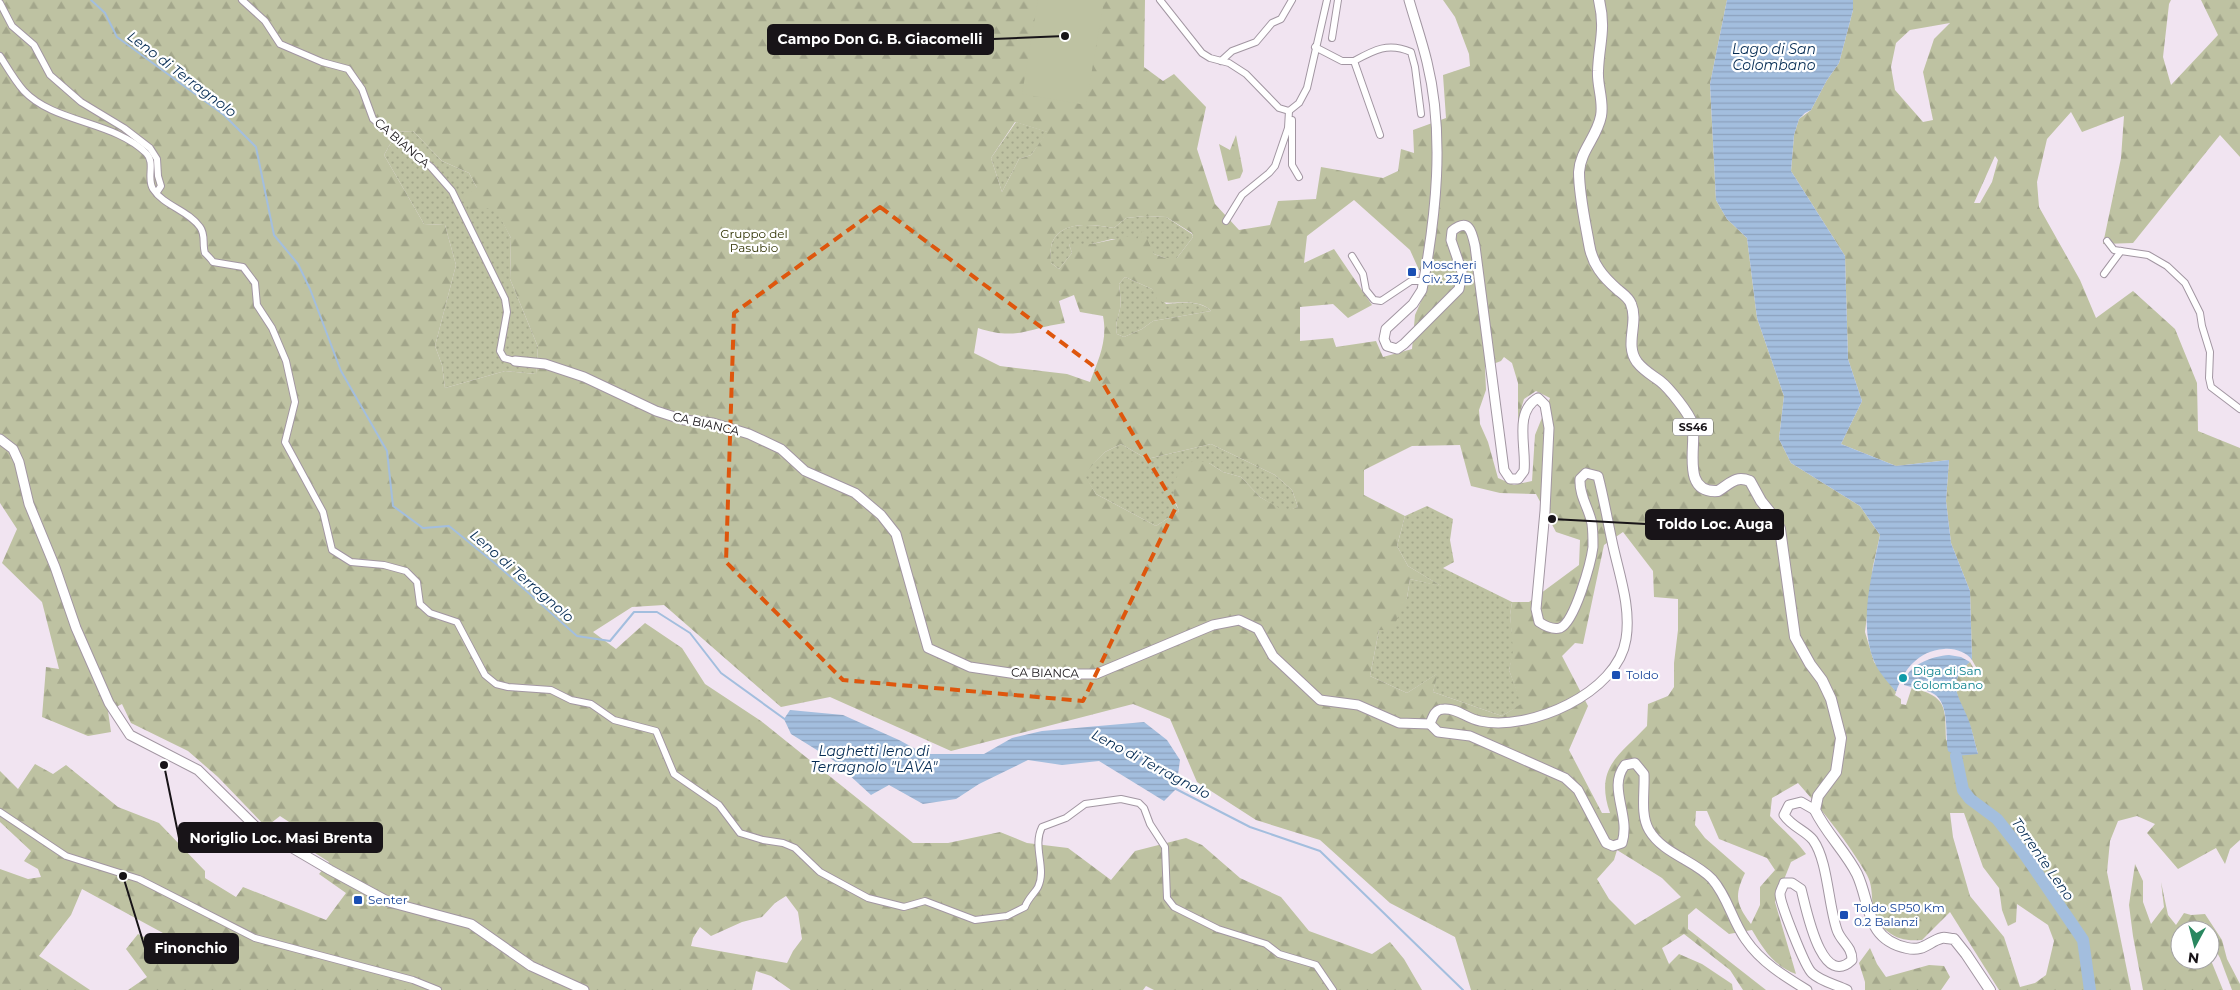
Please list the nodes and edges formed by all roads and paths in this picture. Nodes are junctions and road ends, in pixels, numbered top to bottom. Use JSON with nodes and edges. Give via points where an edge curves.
{"nodes":[{"id":1,"x":242,"y":0,"type":"edge"},
{"id":2,"x":1160,"y":0,"type":"edge"},
{"id":3,"x":1292,"y":0,"type":"edge"},
{"id":4,"x":1327,"y":0,"type":"edge"},
{"id":5,"x":1338,"y":0,"type":"edge"},
{"id":6,"x":1409,"y":0,"type":"edge"},
{"id":7,"x":1599,"y":0,"type":"edge"},
{"id":8,"x":0,"y":3,"type":"edge"},
{"id":9,"x":1332,"y":38,"type":"dead end"},
{"id":10,"x":1315,"y":47,"type":"junction"},
{"id":11,"x":0,"y":56,"type":"edge"},
{"id":12,"x":1222,"y":60,"type":"junction"},
{"id":13,"x":1354,"y":61,"type":"junction"},
{"id":14,"x":1289,"y":112,"type":"junction"},
{"id":15,"x":1421,"y":114,"type":"dead end"},
{"id":16,"x":1380,"y":135,"type":"dead end"},
{"id":17,"x":1299,"y":177,"type":"dead end"},
{"id":18,"x":157,"y":192,"type":"junction"},
{"id":19,"x":1226,"y":221,"type":"dead end"},
{"id":20,"x":2107,"y":241,"type":"dead end"},
{"id":21,"x":2121,"y":251,"type":"junction"},
{"id":22,"x":1352,"y":256,"type":"dead end"},
{"id":23,"x":2104,"y":274,"type":"dead end"},
{"id":24,"x":1424,"y":281,"type":"junction"},
{"id":25,"x":515,"y":361,"type":"joint"},
{"id":26,"x":2240,"y":409,"type":"edge"},
{"id":27,"x":0,"y":439,"type":"edge"},
{"id":28,"x":1430,"y":724,"type":"junction"},
{"id":29,"x":1815,"y":810,"type":"junction"},
{"id":30,"x":0,"y":812,"type":"edge"},
{"id":31,"x":438,"y":990,"type":"edge"},
{"id":32,"x":584,"y":990,"type":"edge"},
{"id":33,"x":1333,"y":990,"type":"edge"},
{"id":34,"x":1807,"y":990,"type":"edge"},
{"id":35,"x":1847,"y":990,"type":"edge"},
{"id":36,"x":1990,"y":990,"type":"edge"}],
"edges":[{"from":1,"to":25,"type":"street","name":"CA BIANCA","via":[[265,21],[280,44],[348,69],[362,89],[372,119],[431,167],[452,191],[505,299],[507,312],[500,351],[504,358]]},
{"from":2,"to":12,"type":"street","via":[[1202,53]]},
{"from":3,"to":12,"type":"street","via":[[1281,19],[1272,23],[1256,42],[1232,51]]},
{"from":4,"to":10,"type":"street"},
{"from":5,"to":9,"type":"street"},
{"from":6,"to":24,"type":"street","via":[[1428,64],[1437,125],[1436,178]]},
{"from":7,"to":29,"type":"main road","number":"SS46","via":[[1603,35],[1598,71],[1602,115],[1581,160],[1579,172],[1589,246],[1603,277],[1630,301],[1634,311],[1630,347],[1636,360],[1645,371],[1662,382],[1693,424],[1693,472],[1700,486],[1718,491],[1732,480],[1750,480],[1780,529],[1795,637],[1831,699],[1841,738],[1836,772],[1818,796]]},
{"from":8,"to":18,"type":"street","via":[[12,26],[34,45],[50,75],[81,102],[150,148],[158,159],[161,186]]},
{"from":10,"to":13,"type":"street","via":[[1342,61]]},
{"from":10,"to":14,"type":"street","via":[[1307,88],[1299,103]]},
{"from":11,"to":18,"type":"street","via":[[24,92],[45,106],[116,134],[148,154],[151,184]]},
{"from":12,"to":14,"type":"street","via":[[1246,74],[1279,108]]},
{"from":13,"to":15,"type":"street","via":[[1380,48],[1411,52]]},
{"from":13,"to":16,"type":"street"},
{"from":14,"to":17,"type":"street","via":[[1292,164]]},
{"from":14,"to":19,"type":"street","via":[[1288,128],[1275,166],[1242,195]]},
{"from":18,"to":33,"type":"street","via":[[161,199],[190,216],[201,228],[206,252],[212,262],[243,267],[255,283],[257,305],[272,328],[286,361],[295,402],[285,442],[323,512],[332,550],[351,562],[406,571],[417,582],[420,604],[430,613],[457,622],[485,675],[496,684],[551,690],[571,700],[591,704],[614,720],[656,731],[674,774],[719,805],[740,833],[783,843],[794,848],[820,872],[868,898],[904,907],[925,901],[976,920],[1007,916],[1025,907],[1038,887],[1040,866],[1037,850],[1042,827],[1066,818],[1085,804],[1121,799],[1135,801],[1144,808],[1165,847],[1167,898],[1174,907],[1218,929],[1266,944],[1279,954],[1316,965]]},
{"from":20,"to":21,"type":"street","via":[[2114,250]]},
{"from":21,"to":23,"type":"street"},
{"from":21,"to":26,"type":"street","via":[[2148,255],[2167,266],[2185,283],[2200,314],[2210,352],[2211,387]]},
{"from":22,"to":24,"type":"street","via":[[1363,274],[1366,290],[1374,300],[1380,301],[1411,281]]},
{"from":24,"to":28,"type":"street","via":[[1412,304],[1386,329],[1384,339],[1387,346],[1397,349],[1404,344],[1459,289],[1462,272],[1451,240],[1452,231],[1462,225],[1468,227],[1475,246],[1504,470],[1510,479],[1518,479],[1524,471],[1524,412],[1538,398],[1545,405],[1549,428],[1536,609],[1539,622],[1551,628],[1561,627],[1580,596],[1593,546],[1592,522],[1580,488],[1580,479],[1586,473],[1598,476],[1628,615],[1626,640],[1614,668],[1590,690],[1558,711],[1514,722],[1480,721],[1442,708],[1434,714]]},
{"from":25,"to":28,"type":"street","name":"CA BIANCA","via":[[545,364],[584,377],[656,411],[749,434],[781,449],[806,471],[855,493],[881,515],[896,534],[928,648],[970,667],[1017,674],[1096,674],[1214,625],[1239,620],[1258,629],[1274,656],[1320,700],[1358,705],[1399,723]]},
{"from":27,"to":32,"type":"street","via":[[13,449],[19,462],[29,504],[56,567],[76,628],[109,703],[130,735],[198,770],[255,826],[330,870],[389,902],[472,924],[531,966]]},
{"from":28,"to":34,"type":"street","via":[[1438,732],[1470,736],[1565,778],[1578,790],[1606,843],[1612,846],[1622,843],[1624,837],[1625,821],[1618,774],[1625,765],[1634,763],[1644,774],[1644,816],[1648,830],[1658,842],[1712,878],[1745,939],[1761,958]]},
{"from":29,"to":35,"type":"street","via":[[1802,802],[1789,805],[1784,815],[1790,824],[1812,839],[1820,855],[1830,908],[1838,933],[1852,950],[1852,960],[1846,966],[1833,966],[1823,955],[1814,938],[1801,889],[1792,883],[1784,883],[1780,894],[1801,956],[1812,974]]},
{"from":29,"to":36,"type":"main road","via":[[1857,874],[1876,930],[1893,944],[1909,949],[1924,948],[1942,938],[1954,939]]},
{"from":30,"to":31,"type":"street","via":[[66,856],[139,879],[255,938],[414,980]]}]}
